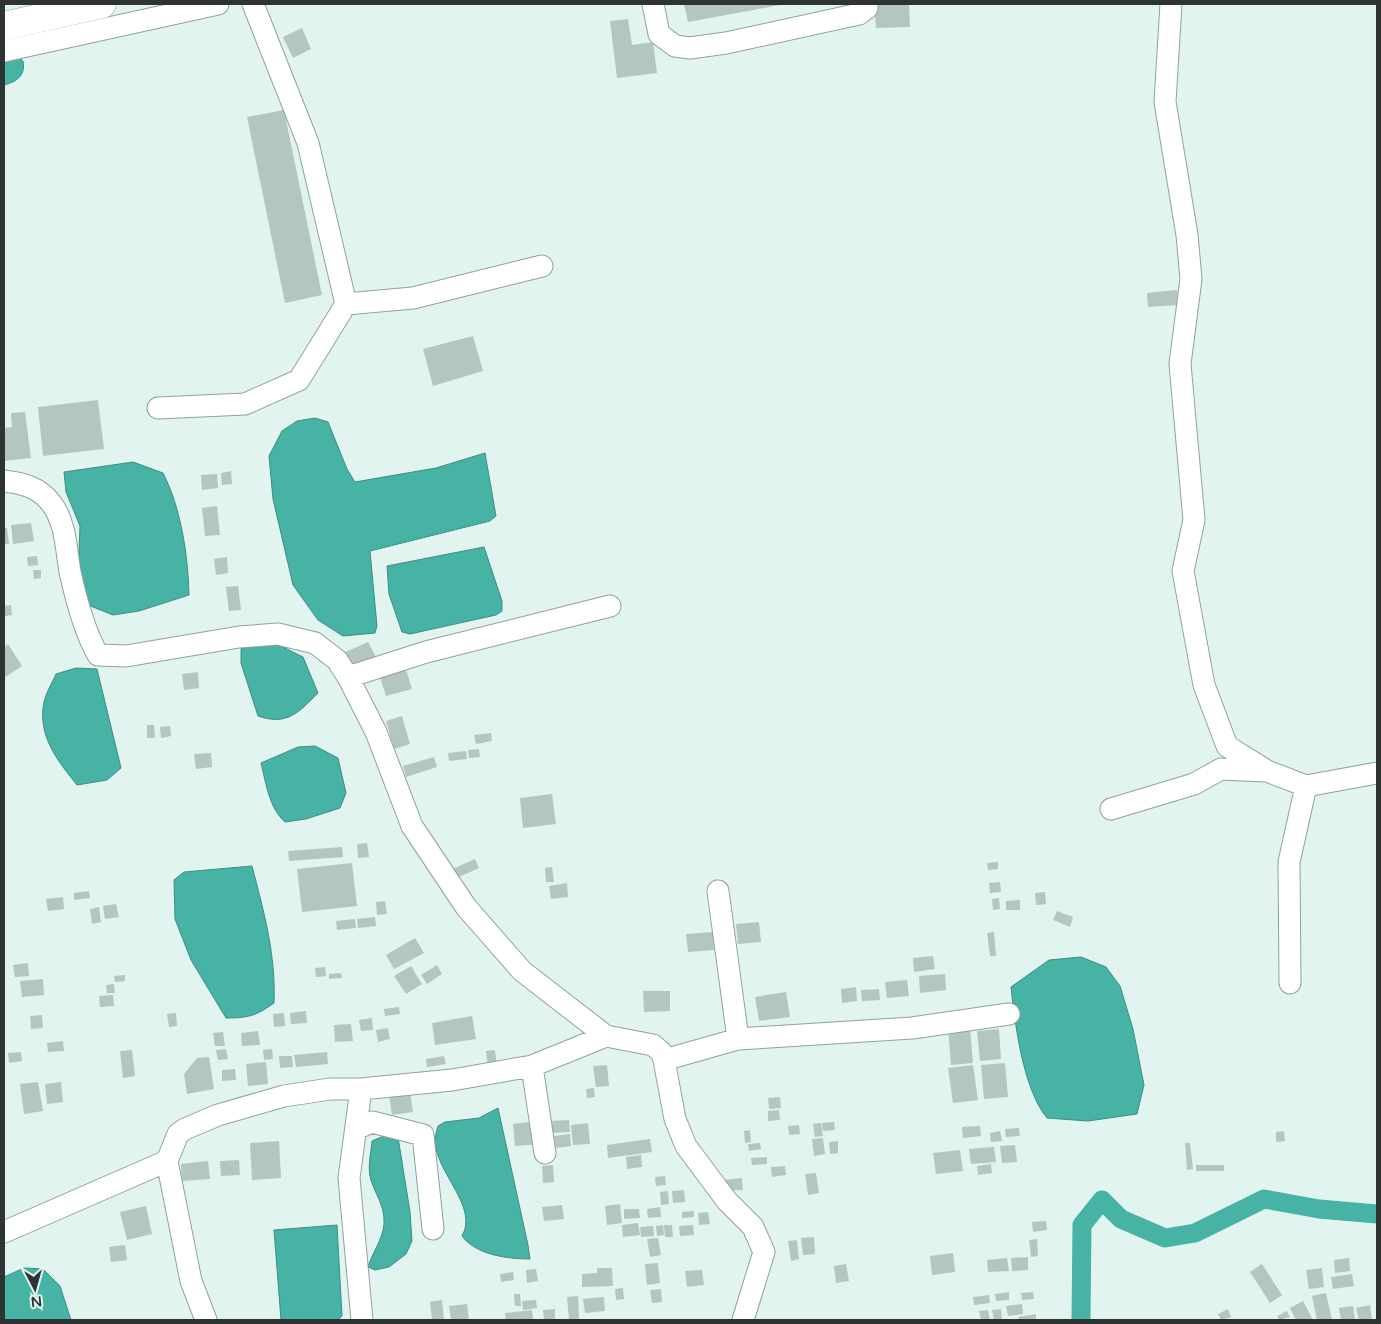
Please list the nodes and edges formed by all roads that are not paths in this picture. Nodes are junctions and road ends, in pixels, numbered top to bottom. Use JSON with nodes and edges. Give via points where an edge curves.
{"nodes":[{"id":1,"x":102,"y":4,"type":"edge"},
{"id":2,"x":218,"y":4,"type":"edge"},
{"id":3,"x":253,"y":4,"type":"edge"},
{"id":4,"x":654,"y":4,"type":"edge"},
{"id":5,"x":867,"y":4,"type":"edge"},
{"id":6,"x":1171,"y":4,"type":"edge"},
{"id":7,"x":4,"y":26,"type":"edge"},
{"id":8,"x":4,"y":51,"type":"edge"},
{"id":9,"x":542,"y":266,"type":"dead end"},
{"id":10,"x":346,"y":304,"type":"junction"},
{"id":11,"x":158,"y":408,"type":"dead end"},
{"id":12,"x":4,"y":481,"type":"edge"},
{"id":13,"x":610,"y":606,"type":"dead end"},
{"id":14,"x":348,"y":677,"type":"junction"},
{"id":15,"x":1268,"y":771,"type":"junction"},
{"id":16,"x":1377,"y":772,"type":"edge"},
{"id":17,"x":1306,"y":786,"type":"junction"},
{"id":18,"x":1111,"y":809,"type":"dead end"},
{"id":19,"x":718,"y":891,"type":"dead end"},
{"id":20,"x":1290,"y":983,"type":"dead end"},
{"id":21,"x":1009,"y":1014,"type":"dead end"},
{"id":22,"x":606,"y":1036,"type":"junction"},
{"id":23,"x":738,"y":1038,"type":"junction"},
{"id":24,"x":664,"y":1060,"type":"junction"},
{"id":25,"x":532,"y":1066,"type":"junction"},
{"id":26,"x":360,"y":1089,"type":"junction"},
{"id":27,"x":356,"y":1129,"type":"junction"},
{"id":28,"x":545,"y":1153,"type":"dead end"},
{"id":29,"x":167,"y":1161,"type":"junction"},
{"id":30,"x":433,"y":1229,"type":"dead end"},
{"id":31,"x":4,"y":1232,"type":"edge"},
{"id":32,"x":206,"y":1320,"type":"edge"},
{"id":33,"x":362,"y":1320,"type":"edge"},
{"id":34,"x":743,"y":1320,"type":"edge"}],
"edges":[{"from":1,"to":7,"type":"highway"},
{"from":2,"to":8,"type":"street"},
{"from":3,"to":10,"type":"street","via":[[308,143]]},
{"from":4,"to":5,"type":"street","via":[[659,34],[675,46],[690,48],[859,14]]},
{"from":6,"to":15,"type":"street","via":[[1165,102],[1187,235],[1191,280],[1180,364],[1194,520],[1183,571],[1204,685],[1227,746]]},
{"from":9,"to":10,"type":"street","via":[[413,298]]},
{"from":10,"to":11,"type":"street","via":[[298,380],[245,404]]},
{"from":12,"to":14,"type":"street","via":[[26,484],[50,502],[62,524],[71,574],[90,642],[98,655],[126,656],[239,637],[278,634],[315,643],[337,660]]},
{"from":13,"to":14,"type":"street","via":[[426,652]]},
{"from":14,"to":22,"type":"street","via":[[376,732],[412,826],[466,907],[522,971]]},
{"from":15,"to":17,"type":"street"},
{"from":15,"to":18,"type":"street","via":[[1221,769],[1194,784]]},
{"from":16,"to":17,"type":"street"},
{"from":17,"to":20,"type":"street","via":[[1289,862]]},
{"from":19,"to":23,"type":"street"},
{"from":21,"to":23,"type":"street","via":[[912,1028]]},
{"from":22,"to":24,"type":"street","via":[[652,1046],[661,1052]]},
{"from":22,"to":25,"type":"street"},
{"from":23,"to":24,"type":"street"},
{"from":24,"to":34,"type":"street","via":[[675,1119],[686,1146],[727,1201],[753,1227],[764,1252]]},
{"from":25,"to":26,"type":"street","via":[[452,1080]]},
{"from":25,"to":28,"type":"street"},
{"from":26,"to":27,"type":"street"},
{"from":26,"to":29,"type":"street","via":[[330,1089],[284,1096],[218,1115],[178,1134]]},
{"from":27,"to":30,"type":"street","via":[[372,1122],[423,1135]]},
{"from":27,"to":33,"type":"street","via":[[349,1178]]},
{"from":29,"to":31,"type":"street"},
{"from":29,"to":32,"type":"street","via":[[191,1280]]}]}
